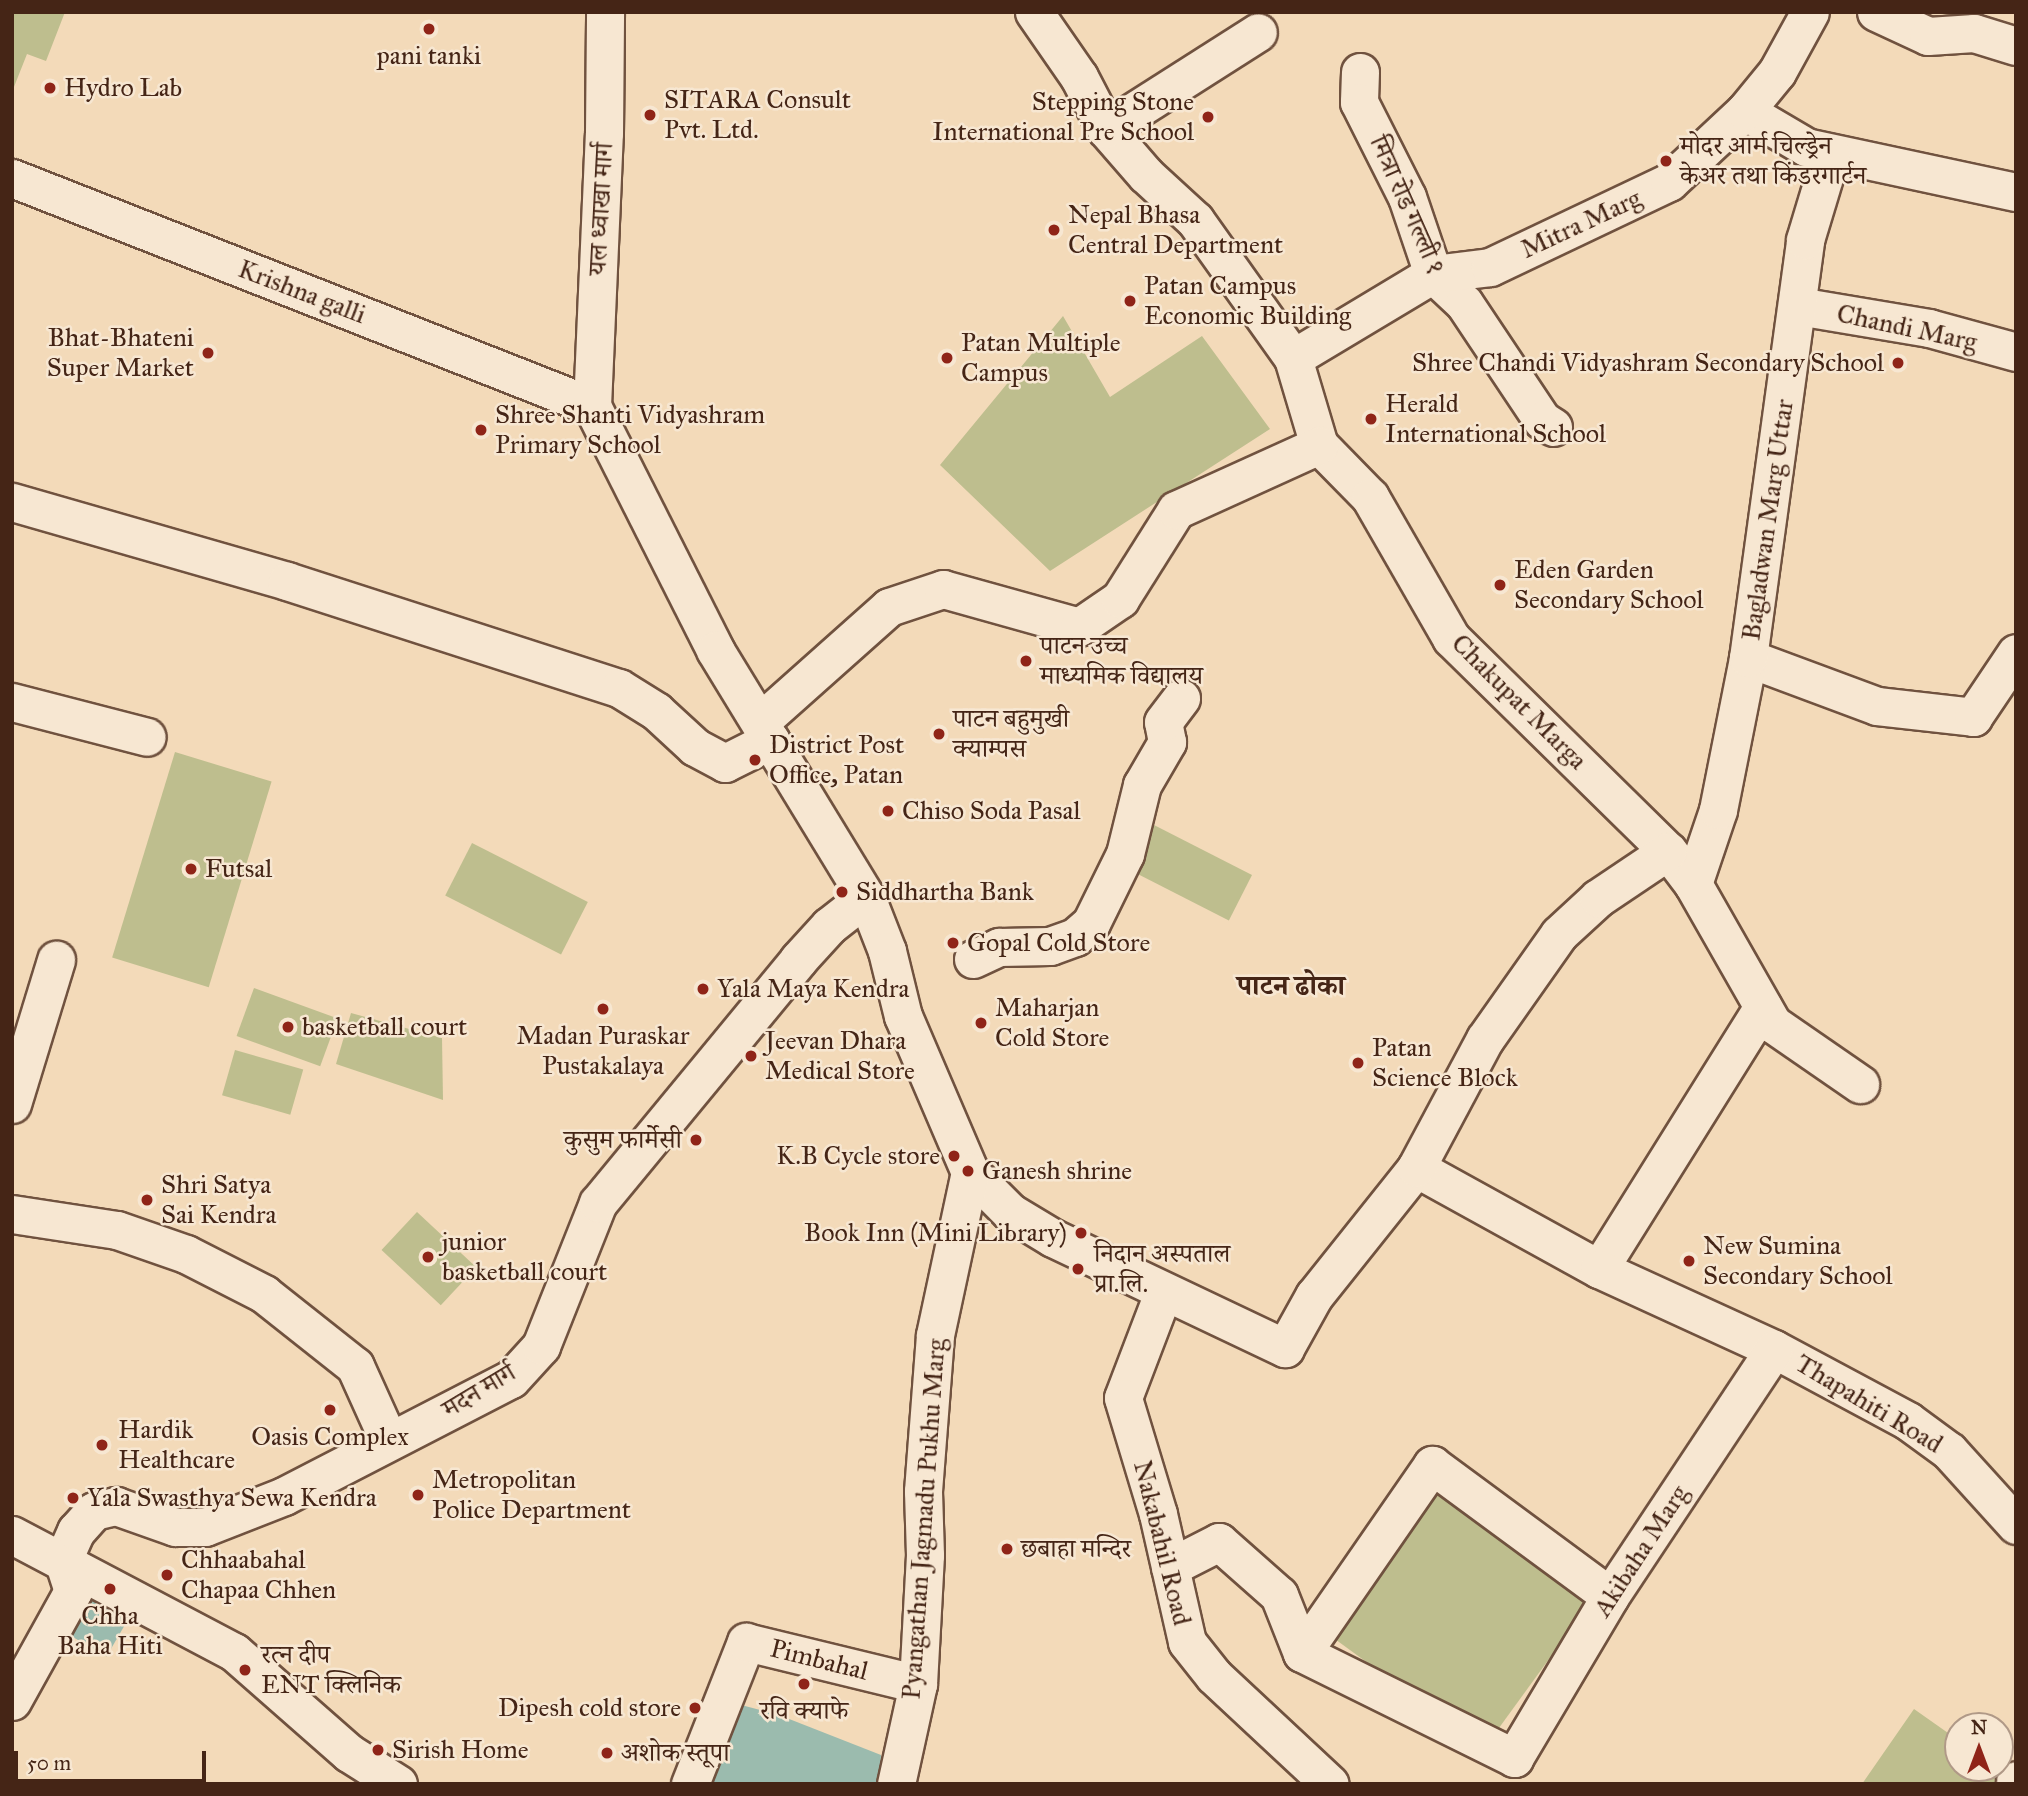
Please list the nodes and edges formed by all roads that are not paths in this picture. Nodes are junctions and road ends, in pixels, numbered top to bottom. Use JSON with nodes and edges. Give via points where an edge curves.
{"nodes":[{"id":1,"x":605,"y":12,"type":"edge"},
{"id":2,"x":1034,"y":12,"type":"edge"},
{"id":3,"x":1876,"y":12,"type":"edge"},
{"id":4,"x":1805,"y":14,"type":"edge"},
{"id":5,"x":1258,"y":32,"type":"dead end"},
{"id":6,"x":2016,"y":46,"type":"edge"},
{"id":7,"x":1360,"y":72,"type":"dead end"},
{"id":8,"x":1745,"y":111,"type":"junction"},
{"id":9,"x":1106,"y":129,"type":"junction"},
{"id":10,"x":1831,"y":154,"type":"junction"},
{"id":11,"x":12,"y":178,"type":"edge"},
{"id":12,"x":2016,"y":192,"type":"edge"},
{"id":13,"x":1433,"y":274,"type":"junction"},
{"id":14,"x":1798,"y":306,"type":"junction"},
{"id":15,"x":2016,"y":352,"type":"edge"},
{"id":16,"x":1293,"y":358,"type":"junction"},
{"id":17,"x":592,"y":406,"type":"junction"},
{"id":18,"x":1553,"y":427,"type":"dead end"},
{"id":19,"x":1319,"y":445,"type":"junction"},
{"id":20,"x":12,"y":502,"type":"edge"},
{"id":21,"x":2016,"y":653,"type":"edge"},
{"id":22,"x":1748,"y":658,"type":"junction"},
{"id":23,"x":1181,"y":698,"type":"dead end"},
{"id":24,"x":12,"y":702,"type":"edge"},
{"id":25,"x":766,"y":731,"type":"junction"},
{"id":26,"x":147,"y":737,"type":"dead end"},
{"id":27,"x":1668,"y":851,"type":"junction"},
{"id":28,"x":1693,"y":884,"type":"junction"},
{"id":29,"x":866,"y":897,"type":"junction"},
{"id":30,"x":974,"y":958,"type":"dead end"},
{"id":31,"x":56,"y":960,"type":"dead end"},
{"id":32,"x":1763,"y":1007,"type":"junction"},
{"id":33,"x":1860,"y":1084,"type":"dead end"},
{"id":34,"x":12,"y":1104,"type":"edge"},
{"id":35,"x":1416,"y":1168,"type":"junction"},
{"id":36,"x":970,"y":1172,"type":"junction"},
{"id":37,"x":12,"y":1214,"type":"edge"},
{"id":38,"x":1599,"y":1269,"type":"junction"},
{"id":39,"x":1163,"y":1293,"type":"junction"},
{"id":40,"x":1774,"y":1349,"type":"junction"},
{"id":41,"x":388,"y":1438,"type":"junction"},
{"id":42,"x":2016,"y":1525,"type":"edge"},
{"id":43,"x":12,"y":1535,"type":"edge"},
{"id":44,"x":63,"y":1560,"type":"junction"},
{"id":45,"x":1170,"y":1567,"type":"junction"},
{"id":46,"x":1611,"y":1596,"type":"junction"},
{"id":47,"x":1303,"y":1653,"type":"junction"},
{"id":48,"x":918,"y":1684,"type":"junction"},
{"id":49,"x":12,"y":1701,"type":"edge"},
{"id":50,"x":398,"y":1784,"type":"edge"},
{"id":51,"x":690,"y":1784,"type":"edge"},
{"id":52,"x":896,"y":1784,"type":"edge"},
{"id":53,"x":1330,"y":1784,"type":"edge"}],
"edges":[{"from":1,"to":17,"type":"street","name":"यल ध्वाखा मार्ग"},
{"from":2,"to":9,"type":"street","name":"Chakupat Marga","via":[[1079,77]]},
{"from":3,"to":6,"type":"street","via":[[1928,36],[1974,33]]},
{"from":4,"to":8,"type":"street","name":"Mitra Marg","via":[[1777,72]]},
{"from":5,"to":9,"type":"street"},
{"from":7,"to":13,"type":"street","name":"मित्रा रोड गल्ली १","via":[[1359,102],[1407,197]]},
{"from":8,"to":10,"type":"street","via":[[1786,138]]},
{"from":8,"to":13,"type":"street","name":"Mitra Marg","via":[[1669,182],[1490,267]]},
{"from":9,"to":16,"type":"street","name":"Chakupat Marga","via":[[1146,175],[1195,220]]},
{"from":10,"to":12,"type":"street"},
{"from":10,"to":14,"type":"street","name":"Bagladwan Marg Uttar","via":[[1809,219]]},
{"from":11,"to":17,"type":"street","name":"Krishna galli"},
{"from":13,"to":16,"type":"street","name":"Mitra Marg"},
{"from":13,"to":18,"type":"street","name":"मित्रा रोड गल्ली १","via":[[1464,303],[1542,420]]},
{"from":14,"to":15,"type":"street","name":"Chandi Marg","via":[[1929,328]]},
{"from":14,"to":22,"type":"street","name":"Bagladwan Marg Uttar"},
{"from":16,"to":19,"type":"street","name":"Chakupat Marga"},
{"from":17,"to":25,"type":"street","via":[[715,650]]},
{"from":19,"to":25,"type":"street","via":[[1176,510],[1120,599],[1079,627],[943,589],[889,607]]},
{"from":19,"to":27,"type":"street","name":"Chakupat Marga","via":[[1370,496],[1451,638]]},
{"from":20,"to":25,"type":"street","via":[[300,585],[619,688],[656,711],[695,747],[725,763]]},
{"from":21,"to":22,"type":"street","via":[[1973,717],[1877,706]]},
{"from":22,"to":28,"type":"street","name":"Bagladwan Marg Uttar","via":[[1718,810]]},
{"from":23,"to":30,"type":"street","via":[[1163,722],[1167,742],[1142,785],[1125,854],[1091,923],[1075,937],[1051,946],[999,947]]},
{"from":24,"to":26,"type":"street"},
{"from":25,"to":29,"type":"street"},
{"from":27,"to":28,"type":"street","name":"Chakupat Marga"},
{"from":27,"to":35,"type":"street","via":[[1598,898],[1559,934],[1485,1039]]},
{"from":28,"to":32,"type":"street","name":"Chakupat Marga"},
{"from":29,"to":36,"type":"street","via":[[887,951],[903,1016]]},
{"from":29,"to":41,"type":"street","name":"मदन मार्ग","via":[[829,926],[798,960],[598,1203],[541,1346],[511,1379]]},
{"from":31,"to":34,"type":"street"},
{"from":32,"to":33,"type":"street","name":"Chakupat Marga","via":[[1773,1024]]},
{"from":32,"to":38,"type":"street"},
{"from":35,"to":38,"type":"street","name":"Thapahiti Road"},
{"from":35,"to":39,"type":"street","via":[[1314,1296],[1285,1348]]},
{"from":36,"to":39,"type":"street","via":[[1010,1212]]},
{"from":36,"to":48,"type":"street","name":"Pyangathan Jagmadu Pukhu Marg","via":[[935,1335],[923,1491],[925,1555]]},
{"from":37,"to":41,"type":"street","via":[[117,1230],[186,1254],[264,1294],[355,1366]]},
{"from":38,"to":40,"type":"street","name":"Thapahiti Road"},
{"from":39,"to":45,"type":"street","name":"Nakabahil Road","via":[[1123,1398]]},
{"from":40,"to":42,"type":"street","name":"Thapahiti Road","via":[[1908,1421],[1949,1451]]},
{"from":40,"to":46,"type":"street","name":"Akibaha Marg"},
{"from":41,"to":44,"type":"street","name":"मदन मार्ग","via":[[284,1496],[205,1527],[175,1527],[116,1506],[94,1511],[76,1531]]},
{"from":43,"to":44,"type":"street"},
{"from":44,"to":49,"type":"street","via":[[73,1591]]},
{"from":44,"to":50,"type":"street","via":[[124,1597],[234,1652],[349,1753]]},
{"from":45,"to":47,"type":"street","via":[[1219,1542],[1279,1595]]},
{"from":45,"to":53,"type":"street","name":"Nakabahil Road","via":[[1187,1642],[1214,1676]]},
{"from":46,"to":47,"type":"street","name":"Akibaha Marg","via":[[1514,1758]]},
{"from":46,"to":47,"type":"street","via":[[1432,1465]]},
{"from":48,"to":51,"type":"street","name":"Pimbahal","via":[[746,1642]]},
{"from":48,"to":52,"type":"street","name":"Pyangathan Jagmadu Pukhu Marg"}]}
